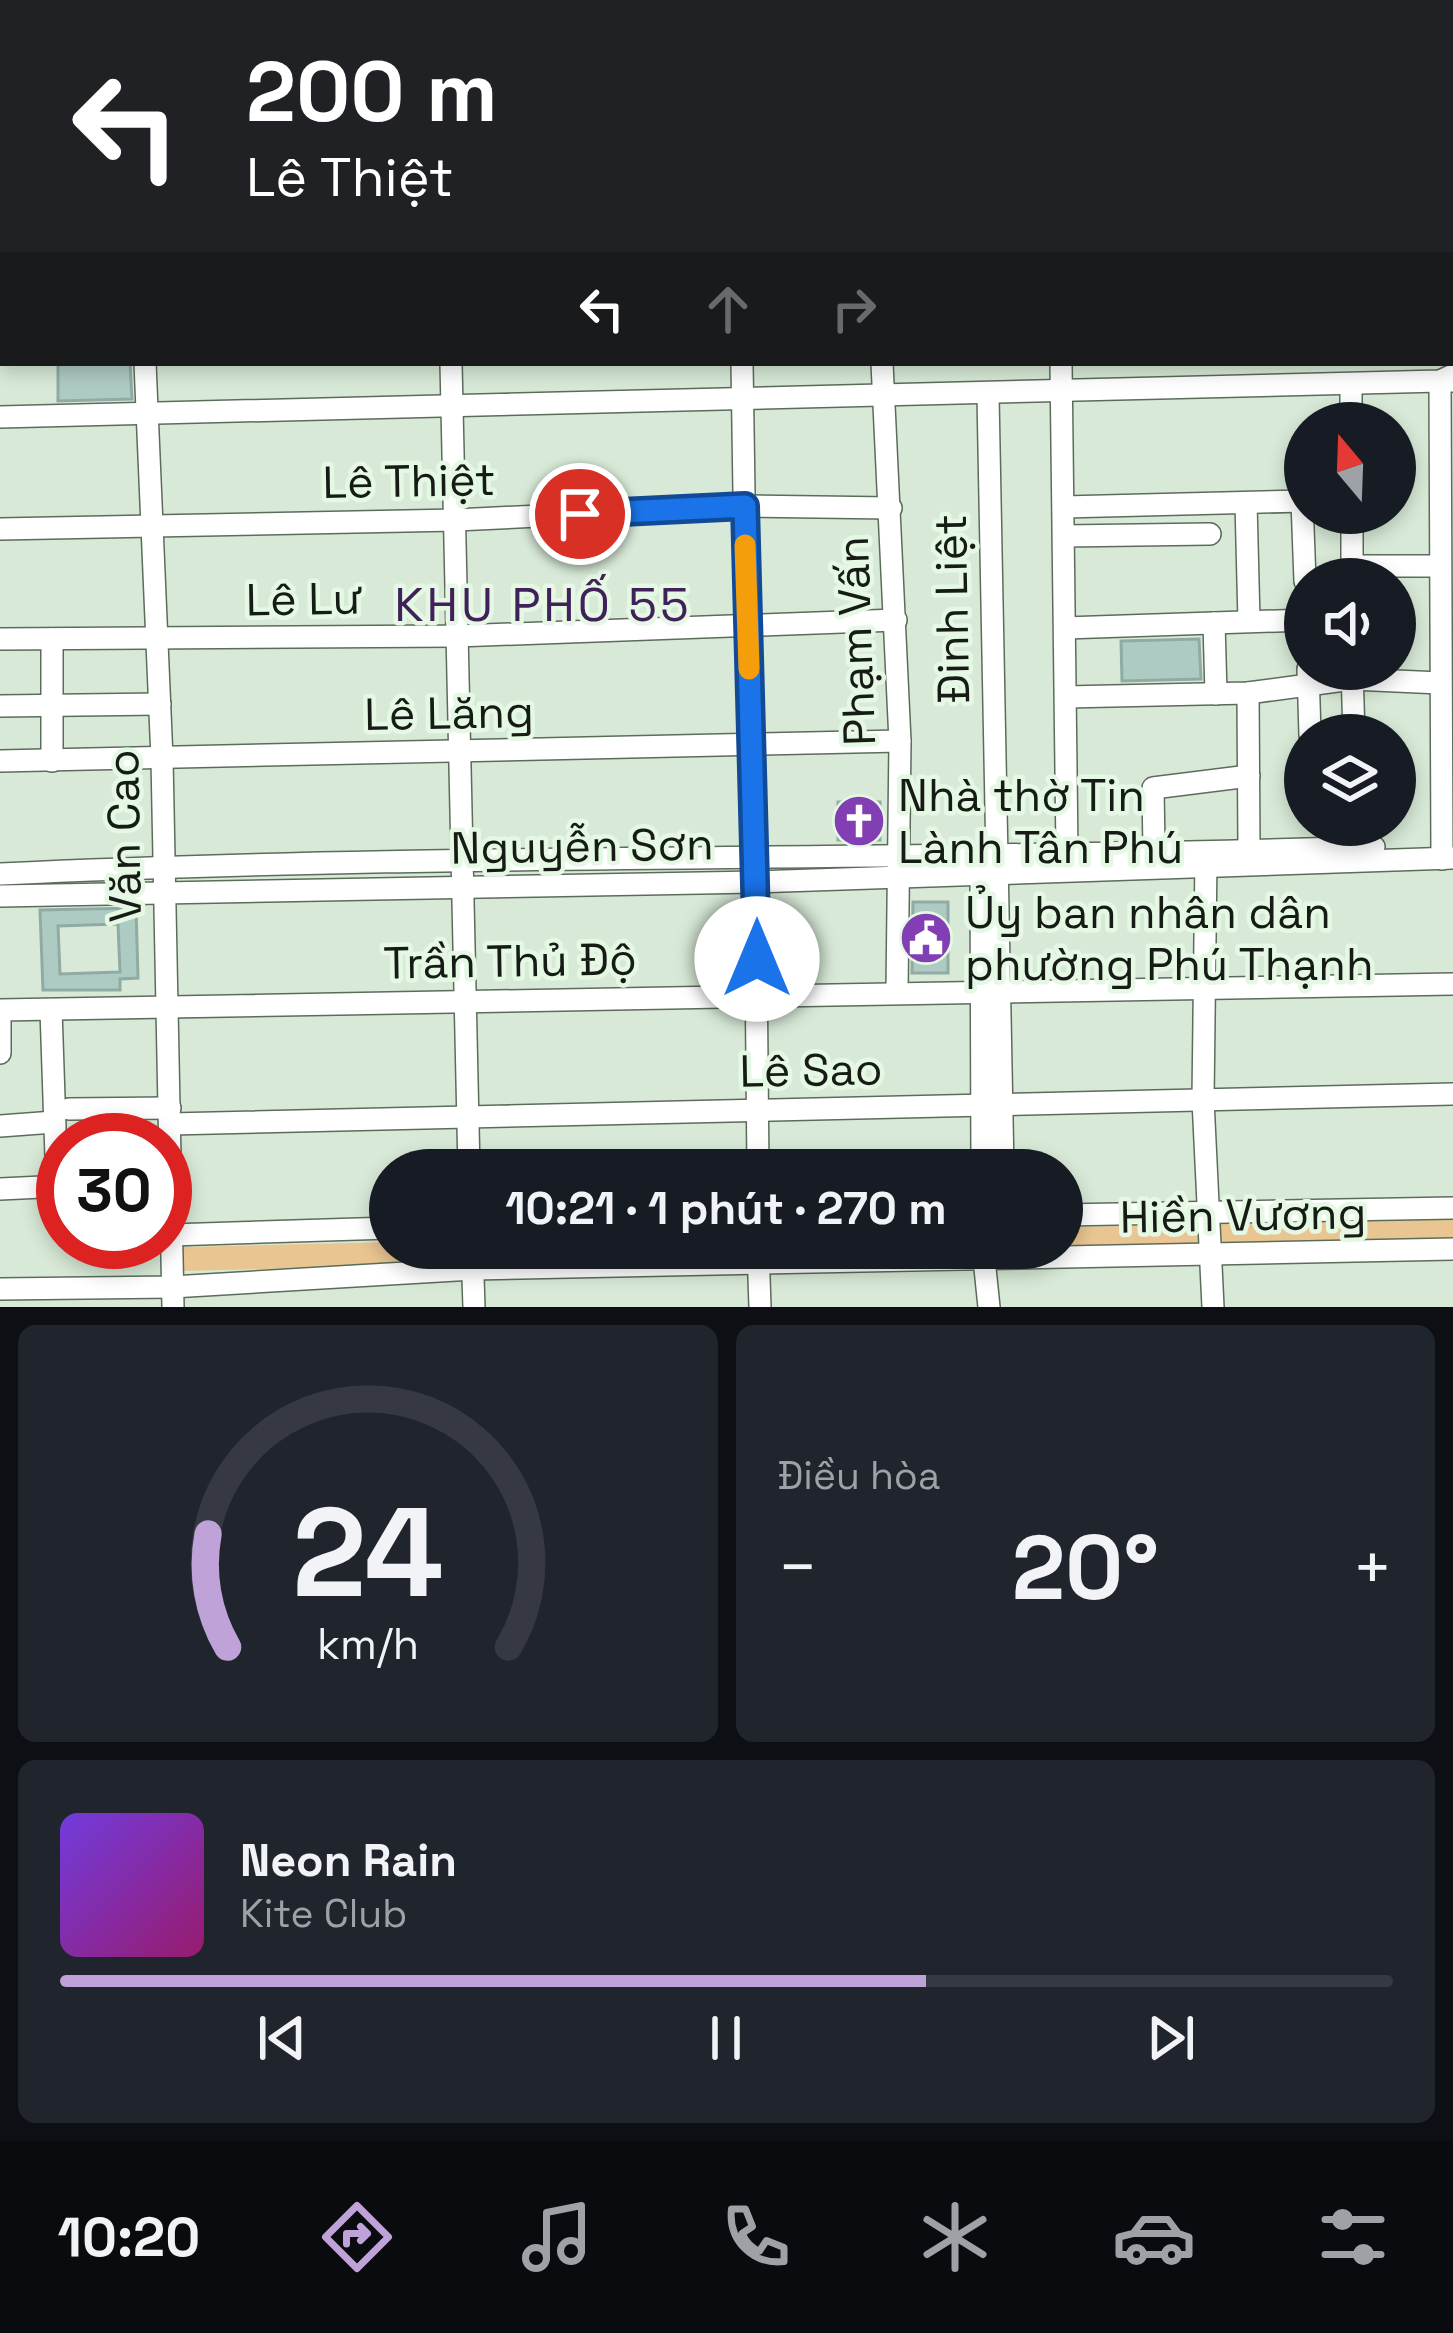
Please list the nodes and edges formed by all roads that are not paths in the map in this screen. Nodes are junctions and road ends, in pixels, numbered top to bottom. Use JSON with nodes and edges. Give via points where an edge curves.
{"nodes":[{"id":1,"x":145,"y":366,"type":"edge"},
{"id":2,"x":451,"y":366,"type":"edge"},
{"id":3,"x":742,"y":366,"type":"edge"},
{"id":4,"x":882,"y":366,"type":"edge"},
{"id":5,"x":1061,"y":366,"type":"edge"},
{"id":6,"x":1385,"y":373,"type":"edge"},
{"id":7,"x":1449,"y":379,"type":"edge"},
{"id":8,"x":1352,"y":384,"type":"junction"},
{"id":9,"x":1062,"y":394,"type":"junction"},
{"id":10,"x":988,"y":396,"type":"junction"},
{"id":11,"x":882,"y":399,"type":"junction"},
{"id":12,"x":743,"y":401,"type":"junction"},
{"id":13,"x":1352,"y":402,"type":"edge"},
{"id":14,"x":452,"y":404,"type":"junction"},
{"id":15,"x":146,"y":413,"type":"junction"},
{"id":16,"x":0,"y":417,"type":"edge"},
{"id":17,"x":1446,"y":460,"type":"edge"},
{"id":18,"x":1284,"y":502,"type":"edge"},
{"id":19,"x":1246,"y":503,"type":"junction"},
{"id":20,"x":745,"y":506,"type":"junction"},
{"id":21,"x":1446,"y":506,"type":"edge"},
{"id":22,"x":1064,"y":507,"type":"junction"},
{"id":23,"x":891,"y":508,"type":"junction"},
{"id":24,"x":456,"y":520,"type":"junction"},
{"id":25,"x":148,"y":526,"type":"junction"},
{"id":26,"x":0,"y":530,"type":"edge"},
{"id":27,"x":1210,"y":534,"type":"dead end"},
{"id":28,"x":1064,"y":536,"type":"junction"},
{"id":29,"x":1444,"y":573,"type":"edge"},
{"id":30,"x":896,"y":620,"type":"junction"},
{"id":31,"x":1284,"y":620,"type":"edge"},
{"id":32,"x":1249,"y":621,"type":"junction"},
{"id":33,"x":1447,"y":621,"type":"edge"},
{"id":34,"x":746,"y":622,"type":"junction"},
{"id":35,"x":1214,"y":623,"type":"junction"},
{"id":36,"x":1065,"y":628,"type":"junction"},
{"id":37,"x":457,"y":636,"type":"junction"},
{"id":38,"x":0,"y":639,"type":"edge"},
{"id":39,"x":52,"y":639,"type":"junction"},
{"id":40,"x":157,"y":640,"type":"junction"},
{"id":41,"x":1284,"y":683,"type":"edge"},
{"id":42,"x":1444,"y":689,"type":"edge"},
{"id":43,"x":1248,"y":693,"type":"junction"},
{"id":44,"x":1216,"y":694,"type":"junction"},
{"id":45,"x":1066,"y":697,"type":"junction"},
{"id":46,"x":160,"y":704,"type":"junction"},
{"id":47,"x":52,"y":705,"type":"junction"},
{"id":48,"x":0,"y":706,"type":"edge"},
{"id":49,"x":1447,"y":738,"type":"edge"},
{"id":50,"x":900,"y":741,"type":"junction"},
{"id":51,"x":754,"y":746,"type":"junction"},
{"id":52,"x":461,"y":752,"type":"junction"},
{"id":53,"x":162,"y":759,"type":"junction"},
{"id":54,"x":0,"y":761,"type":"edge"},
{"id":55,"x":52,"y":761,"type":"junction"},
{"id":56,"x":1249,"y":776,"type":"junction"},
{"id":57,"x":1284,"y":842,"type":"edge"},
{"id":58,"x":1413,"y":846,"type":"edge"},
{"id":59,"x":1154,"y":850,"type":"junction"},
{"id":60,"x":1249,"y":850,"type":"junction"},
{"id":61,"x":1067,"y":852,"type":"junction"},
{"id":62,"x":1447,"y":852,"type":"edge"},
{"id":63,"x":464,"y":859,"type":"junction"},
{"id":64,"x":1206,"y":859,"type":"junction"},
{"id":65,"x":990,"y":862,"type":"junction"},
{"id":66,"x":896,"y":865,"type":"junction"},
{"id":67,"x":756,"y":871,"type":"junction"},
{"id":68,"x":0,"y":874,"type":"edge"},
{"id":69,"x":164,"y":877,"type":"junction"},
{"id":70,"x":465,"y":887,"type":"junction"},
{"id":71,"x":0,"y":896,"type":"edge"},
{"id":72,"x":1453,"y":984,"type":"edge"},
{"id":73,"x":1205,"y":986,"type":"junction"},
{"id":74,"x":989,"y":989,"type":"junction"},
{"id":75,"x":897,"y":990,"type":"junction"},
{"id":76,"x":757,"y":998,"type":"junction"},
{"id":77,"x":467,"y":1000,"type":"junction"},
{"id":78,"x":165,"y":1006,"type":"junction"},
{"id":79,"x":0,"y":1010,"type":"edge"},
{"id":80,"x":51,"y":1010,"type":"junction"},
{"id":81,"x":0,"y":1019,"type":"edge"},
{"id":82,"x":0,"y":1053,"type":"edge"},
{"id":83,"x":1453,"y":1094,"type":"edge"},
{"id":84,"x":1203,"y":1100,"type":"junction"},
{"id":85,"x":991,"y":1104,"type":"junction"},
{"id":86,"x":758,"y":1110,"type":"junction"},
{"id":87,"x":62,"y":1113,"type":"edge"},
{"id":88,"x":171,"y":1113,"type":"edge"},
{"id":89,"x":468,"y":1115,"type":"junction"},
{"id":90,"x":192,"y":1116,"type":"edge"},
{"id":91,"x":36,"y":1120,"type":"edge"},
{"id":92,"x":0,"y":1126,"type":"edge"},
{"id":93,"x":469,"y":1149,"type":"edge"},
{"id":94,"x":758,"y":1149,"type":"edge"},
{"id":95,"x":985,"y":1149,"type":"edge"},
{"id":96,"x":999,"y":1149,"type":"edge"},
{"id":97,"x":36,"y":1187,"type":"edge"},
{"id":98,"x":0,"y":1189,"type":"edge"},
{"id":99,"x":1453,"y":1208,"type":"edge"},
{"id":100,"x":1209,"y":1213,"type":"junction"},
{"id":101,"x":1083,"y":1215,"type":"edge"},
{"id":102,"x":369,"y":1229,"type":"edge"},
{"id":103,"x":192,"y":1234,"type":"edge"},
{"id":104,"x":1453,"y":1249,"type":"edge"},
{"id":105,"x":1083,"y":1255,"type":"edge"},
{"id":106,"x":1211,"y":1256,"type":"junction"},
{"id":107,"x":388,"y":1269,"type":"edge"},
{"id":108,"x":473,"y":1269,"type":"edge"},
{"id":109,"x":759,"y":1269,"type":"edge"},
{"id":110,"x":0,"y":1289,"type":"edge"},
{"id":111,"x":172,"y":1297,"type":"edge"},
{"id":112,"x":474,"y":1307,"type":"edge"},
{"id":113,"x":760,"y":1307,"type":"edge"},
{"id":114,"x":1213,"y":1307,"type":"edge"}],
"edges":[{"from":1,"to":15,"type":"street","name":"Văn Cao"},
{"from":2,"to":14,"type":"street"},
{"from":3,"to":12,"type":"street"},
{"from":4,"to":11,"type":"street","name":"Phạm Vấn"},
{"from":5,"to":9,"type":"street"},
{"from":6,"to":7,"type":"street"},
{"from":6,"to":8,"type":"street"},
{"from":7,"to":17,"type":"street"},
{"from":8,"to":9,"type":"street"},
{"from":8,"to":13,"type":"street"},
{"from":9,"to":10,"type":"street"},
{"from":9,"to":22,"type":"street"},
{"from":10,"to":11,"type":"street"},
{"from":10,"to":65,"type":"street","name":"Đinh Liệt"},
{"from":11,"to":12,"type":"street"},
{"from":11,"to":23,"type":"street","name":"Phạm Vấn"},
{"from":12,"to":14,"type":"street"},
{"from":12,"to":20,"type":"street"},
{"from":14,"to":15,"type":"street"},
{"from":14,"to":24,"type":"street"},
{"from":15,"to":16,"type":"street"},
{"from":15,"to":25,"type":"street","name":"Văn Cao"},
{"from":17,"to":21,"type":"street"},
{"from":18,"to":19,"type":"street"},
{"from":19,"to":22,"type":"street"},
{"from":19,"to":32,"type":"street"},
{"from":20,"to":23,"type":"street","name":"Lê Thiệt"},
{"from":20,"to":24,"type":"street","name":"Lê Thiệt"},
{"from":20,"to":34,"type":"street"},
{"from":21,"to":29,"type":"street"},
{"from":22,"to":28,"type":"street"},
{"from":23,"to":30,"type":"street","name":"Phạm Vấn"},
{"from":24,"to":25,"type":"street","name":"Lê Thiệt"},
{"from":24,"to":37,"type":"street"},
{"from":25,"to":26,"type":"street","name":"Lê Thiệt"},
{"from":25,"to":40,"type":"street","name":"Văn Cao"},
{"from":27,"to":28,"type":"street"},
{"from":28,"to":36,"type":"street"},
{"from":29,"to":33,"type":"street"},
{"from":30,"to":34,"type":"street","name":"Lê Lư"},
{"from":30,"to":50,"type":"street","name":"Phạm Vấn"},
{"from":31,"to":32,"type":"street"},
{"from":32,"to":35,"type":"street"},
{"from":33,"to":42,"type":"street"},
{"from":34,"to":37,"type":"street","name":"Lê Lư"},
{"from":34,"to":51,"type":"street"},
{"from":35,"to":36,"type":"street"},
{"from":35,"to":44,"type":"street"},
{"from":36,"to":45,"type":"street"},
{"from":37,"to":40,"type":"street","name":"Lê Lư"},
{"from":37,"to":52,"type":"street"},
{"from":38,"to":39,"type":"street","name":"Lê Lư"},
{"from":39,"to":40,"type":"street","name":"Lê Lư"},
{"from":39,"to":47,"type":"street"},
{"from":40,"to":46,"type":"street","name":"Văn Cao"},
{"from":41,"to":43,"type":"street"},
{"from":42,"to":49,"type":"street"},
{"from":43,"to":44,"type":"street"},
{"from":43,"to":56,"type":"street"},
{"from":44,"to":45,"type":"street"},
{"from":45,"to":61,"type":"street"},
{"from":46,"to":47,"type":"street"},
{"from":46,"to":53,"type":"street","name":"Văn Cao"},
{"from":47,"to":48,"type":"street"},
{"from":47,"to":55,"type":"street"},
{"from":49,"to":62,"type":"street"},
{"from":50,"to":51,"type":"street","name":"Lê Lăng"},
{"from":50,"to":66,"type":"street","name":"Phạm Vấn"},
{"from":51,"to":52,"type":"street","name":"Lê Lăng"},
{"from":51,"to":67,"type":"street"},
{"from":52,"to":53,"type":"street","name":"Lê Lăng"},
{"from":52,"to":63,"type":"street"},
{"from":53,"to":55,"type":"street","name":"Lê Lăng"},
{"from":53,"to":69,"type":"street","name":"Văn Cao"},
{"from":54,"to":55,"type":"street","name":"Lê Lăng"},
{"from":56,"to":59,"type":"street","via":[[1154,788]]},
{"from":56,"to":60,"type":"street"},
{"from":57,"to":60,"type":"street","name":"Nguyễn Sơn"},
{"from":58,"to":62,"type":"street","name":"Nguyễn Sơn"},
{"from":59,"to":61,"type":"street","name":"Nguyễn Sơn"},
{"from":59,"to":64,"type":"street","name":"Nguyễn Sơn"},
{"from":60,"to":64,"type":"street","name":"Nguyễn Sơn"},
{"from":61,"to":65,"type":"street","name":"Nguyễn Sơn"},
{"from":62,"to":64,"type":"street","name":"Nguyễn Sơn"},
{"from":63,"to":67,"type":"street","name":"Nguyễn Sơn"},
{"from":63,"to":69,"type":"street","name":"Nguyễn Sơn"},
{"from":63,"to":70,"type":"street"},
{"from":64,"to":65,"type":"street","name":"Nguyễn Sơn"},
{"from":64,"to":73,"type":"street"},
{"from":65,"to":66,"type":"street","name":"Nguyễn Sơn"},
{"from":65,"to":74,"type":"street","name":"Đinh Liệt"},
{"from":66,"to":67,"type":"street","name":"Nguyễn Sơn"},
{"from":66,"to":75,"type":"street","name":"Phạm Vấn"},
{"from":67,"to":70,"type":"street","name":"Nguyễn Sơn"},
{"from":67,"to":76,"type":"street"},
{"from":68,"to":69,"type":"street","name":"Nguyễn Sơn"},
{"from":69,"to":70,"type":"street","name":"Nguyễn Sơn"},
{"from":69,"to":71,"type":"street","name":"Nguyễn Sơn"},
{"from":69,"to":78,"type":"street","name":"Văn Cao"},
{"from":70,"to":77,"type":"street"},
{"from":72,"to":73,"type":"street","name":"Trần Thủ Độ"},
{"from":73,"to":74,"type":"street","name":"Trần Thủ Độ"},
{"from":73,"to":84,"type":"street"},
{"from":74,"to":75,"type":"street","name":"Trần Thủ Độ"},
{"from":74,"to":85,"type":"street","name":"Đinh Liệt"},
{"from":75,"to":76,"type":"street","name":"Trần Thủ Độ"},
{"from":76,"to":77,"type":"street","name":"Trần Thủ Độ"},
{"from":76,"to":86,"type":"street"},
{"from":77,"to":78,"type":"street","name":"Trần Thủ Độ"},
{"from":77,"to":89,"type":"street"},
{"from":78,"to":80,"type":"street","name":"Trần Thủ Độ"},
{"from":78,"to":88,"type":"street","name":"Văn Cao"},
{"from":79,"to":80,"type":"street","name":"Trần Thủ Độ"},
{"from":80,"to":87,"type":"street"},
{"from":81,"to":82,"type":"street"},
{"from":83,"to":84,"type":"street","name":"Lê Sao"},
{"from":84,"to":85,"type":"street","name":"Lê Sao"},
{"from":84,"to":100,"type":"street"},
{"from":85,"to":86,"type":"street","name":"Lê Sao"},
{"from":85,"to":95,"type":"street","name":"Đinh Liệt"},
{"from":85,"to":96,"type":"street","name":"Đinh Liệt"},
{"from":86,"to":89,"type":"street","name":"Lê Sao"},
{"from":86,"to":94,"type":"street"},
{"from":89,"to":90,"type":"street","name":"Lê Sao"},
{"from":89,"to":93,"type":"street"},
{"from":91,"to":92,"type":"street","name":"Lê Sao"},
{"from":97,"to":98,"type":"street"},
{"from":99,"to":100,"type":"street","name":"Hiền Vương"},
{"from":100,"to":101,"type":"street","name":"Hiền Vương"},
{"from":100,"to":106,"type":"street"},
{"from":102,"to":103,"type":"street"},
{"from":104,"to":106,"type":"street","name":"Hiền Vương"},
{"from":105,"to":106,"type":"street","name":"Hiền Vương"},
{"from":106,"to":114,"type":"street"},
{"from":107,"to":111,"type":"street","name":"Hiền Vương"},
{"from":108,"to":112,"type":"street"},
{"from":109,"to":113,"type":"street"},
{"from":110,"to":111,"type":"street","name":"Hiền Vương"}]}
